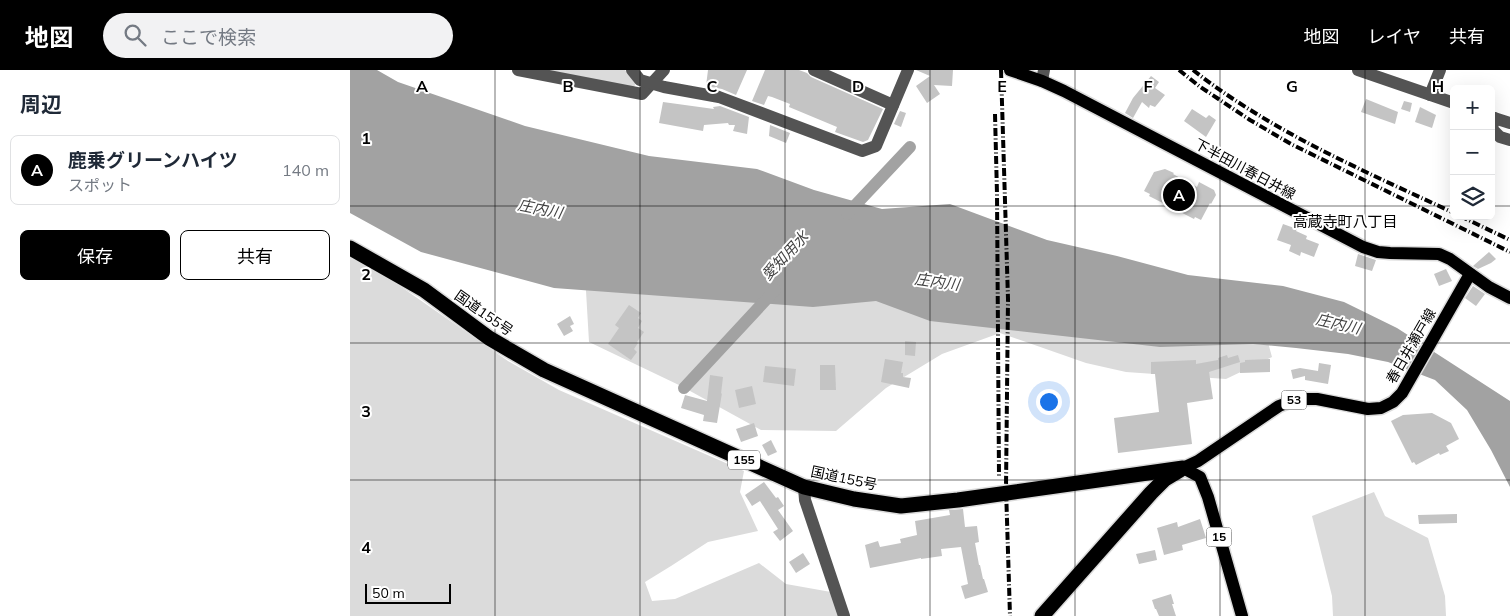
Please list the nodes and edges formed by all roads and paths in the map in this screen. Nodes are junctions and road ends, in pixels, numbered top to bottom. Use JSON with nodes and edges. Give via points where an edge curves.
{"nodes":[{"id":1,"x":518,"y":70,"type":"edge"},
{"id":2,"x":632,"y":70,"type":"edge"},
{"id":3,"x":664,"y":70,"type":"edge"},
{"id":4,"x":814,"y":70,"type":"edge"},
{"id":5,"x":908,"y":70,"type":"edge"},
{"id":6,"x":1010,"y":70,"type":"edge"},
{"id":7,"x":1358,"y":70,"type":"edge"},
{"id":8,"x":1440,"y":70,"type":"edge"},
{"id":9,"x":1043,"y":75,"type":"edge"},
{"id":10,"x":652,"y":84,"type":"junction"},
{"id":11,"x":1430,"y":95,"type":"junction"},
{"id":12,"x":1450,"y":102,"type":"edge"},
{"id":13,"x":893,"y":105,"type":"junction"},
{"id":14,"x":1495,"y":118,"type":"edge"},
{"id":15,"x":1510,"y":123,"type":"edge"},
{"id":16,"x":1493,"y":130,"type":"edge"},
{"id":17,"x":1510,"y":140,"type":"edge"},
{"id":18,"x":350,"y":248,"type":"edge"},
{"id":19,"x":1470,"y":274,"type":"junction"},
{"id":20,"x":1510,"y":298,"type":"edge"},
{"id":21,"x":1183,"y":468,"type":"junction"},
{"id":22,"x":804,"y":487,"type":"junction"},
{"id":23,"x":844,"y":616,"type":"edge"},
{"id":24,"x":1042,"y":616,"type":"edge"},
{"id":25,"x":1242,"y":616,"type":"edge"}],
"edges":[{"from":1,"to":10,"type":"street","via":[[642,94]]},
{"from":2,"to":10,"type":"street","via":[[640,80]]},
{"from":3,"to":10,"type":"street"},
{"from":4,"to":13,"type":"street"},
{"from":5,"to":13,"type":"street"},
{"from":6,"to":9,"type":"main road","name":"下半田川春日井線"},
{"from":7,"to":11,"type":"street"},
{"from":8,"to":11,"type":"street"},
{"from":9,"to":19,"type":"main road","name":"下半田川春日井線","via":[[1363,247],[1378,252],[1439,254]]},
{"from":10,"to":13,"type":"street","via":[[719,97],[862,151],[876,146]]},
{"from":11,"to":12,"type":"street"},
{"from":14,"to":15,"type":"street"},
{"from":16,"to":17,"type":"street"},
{"from":18,"to":22,"type":"highway","name":"国道155号","number":"155","via":[[424,290],[489,338],[544,370]]},
{"from":19,"to":20,"type":"main road"},
{"from":19,"to":21,"type":"main road","name":"春日井瀬戸線","number":"53","via":[[1402,393],[1393,402],[1381,408],[1368,409],[1317,399],[1297,399],[1279,406]]},
{"from":21,"to":22,"type":"highway","name":"国道155号","number":"155","via":[[902,506]]},
{"from":21,"to":24,"type":"highway","via":[[1151,493]]},
{"from":21,"to":25,"type":"main road","number":"15","via":[[1200,477],[1208,497]]},
{"from":22,"to":23,"type":"street","via":[[805,500]]}]}
